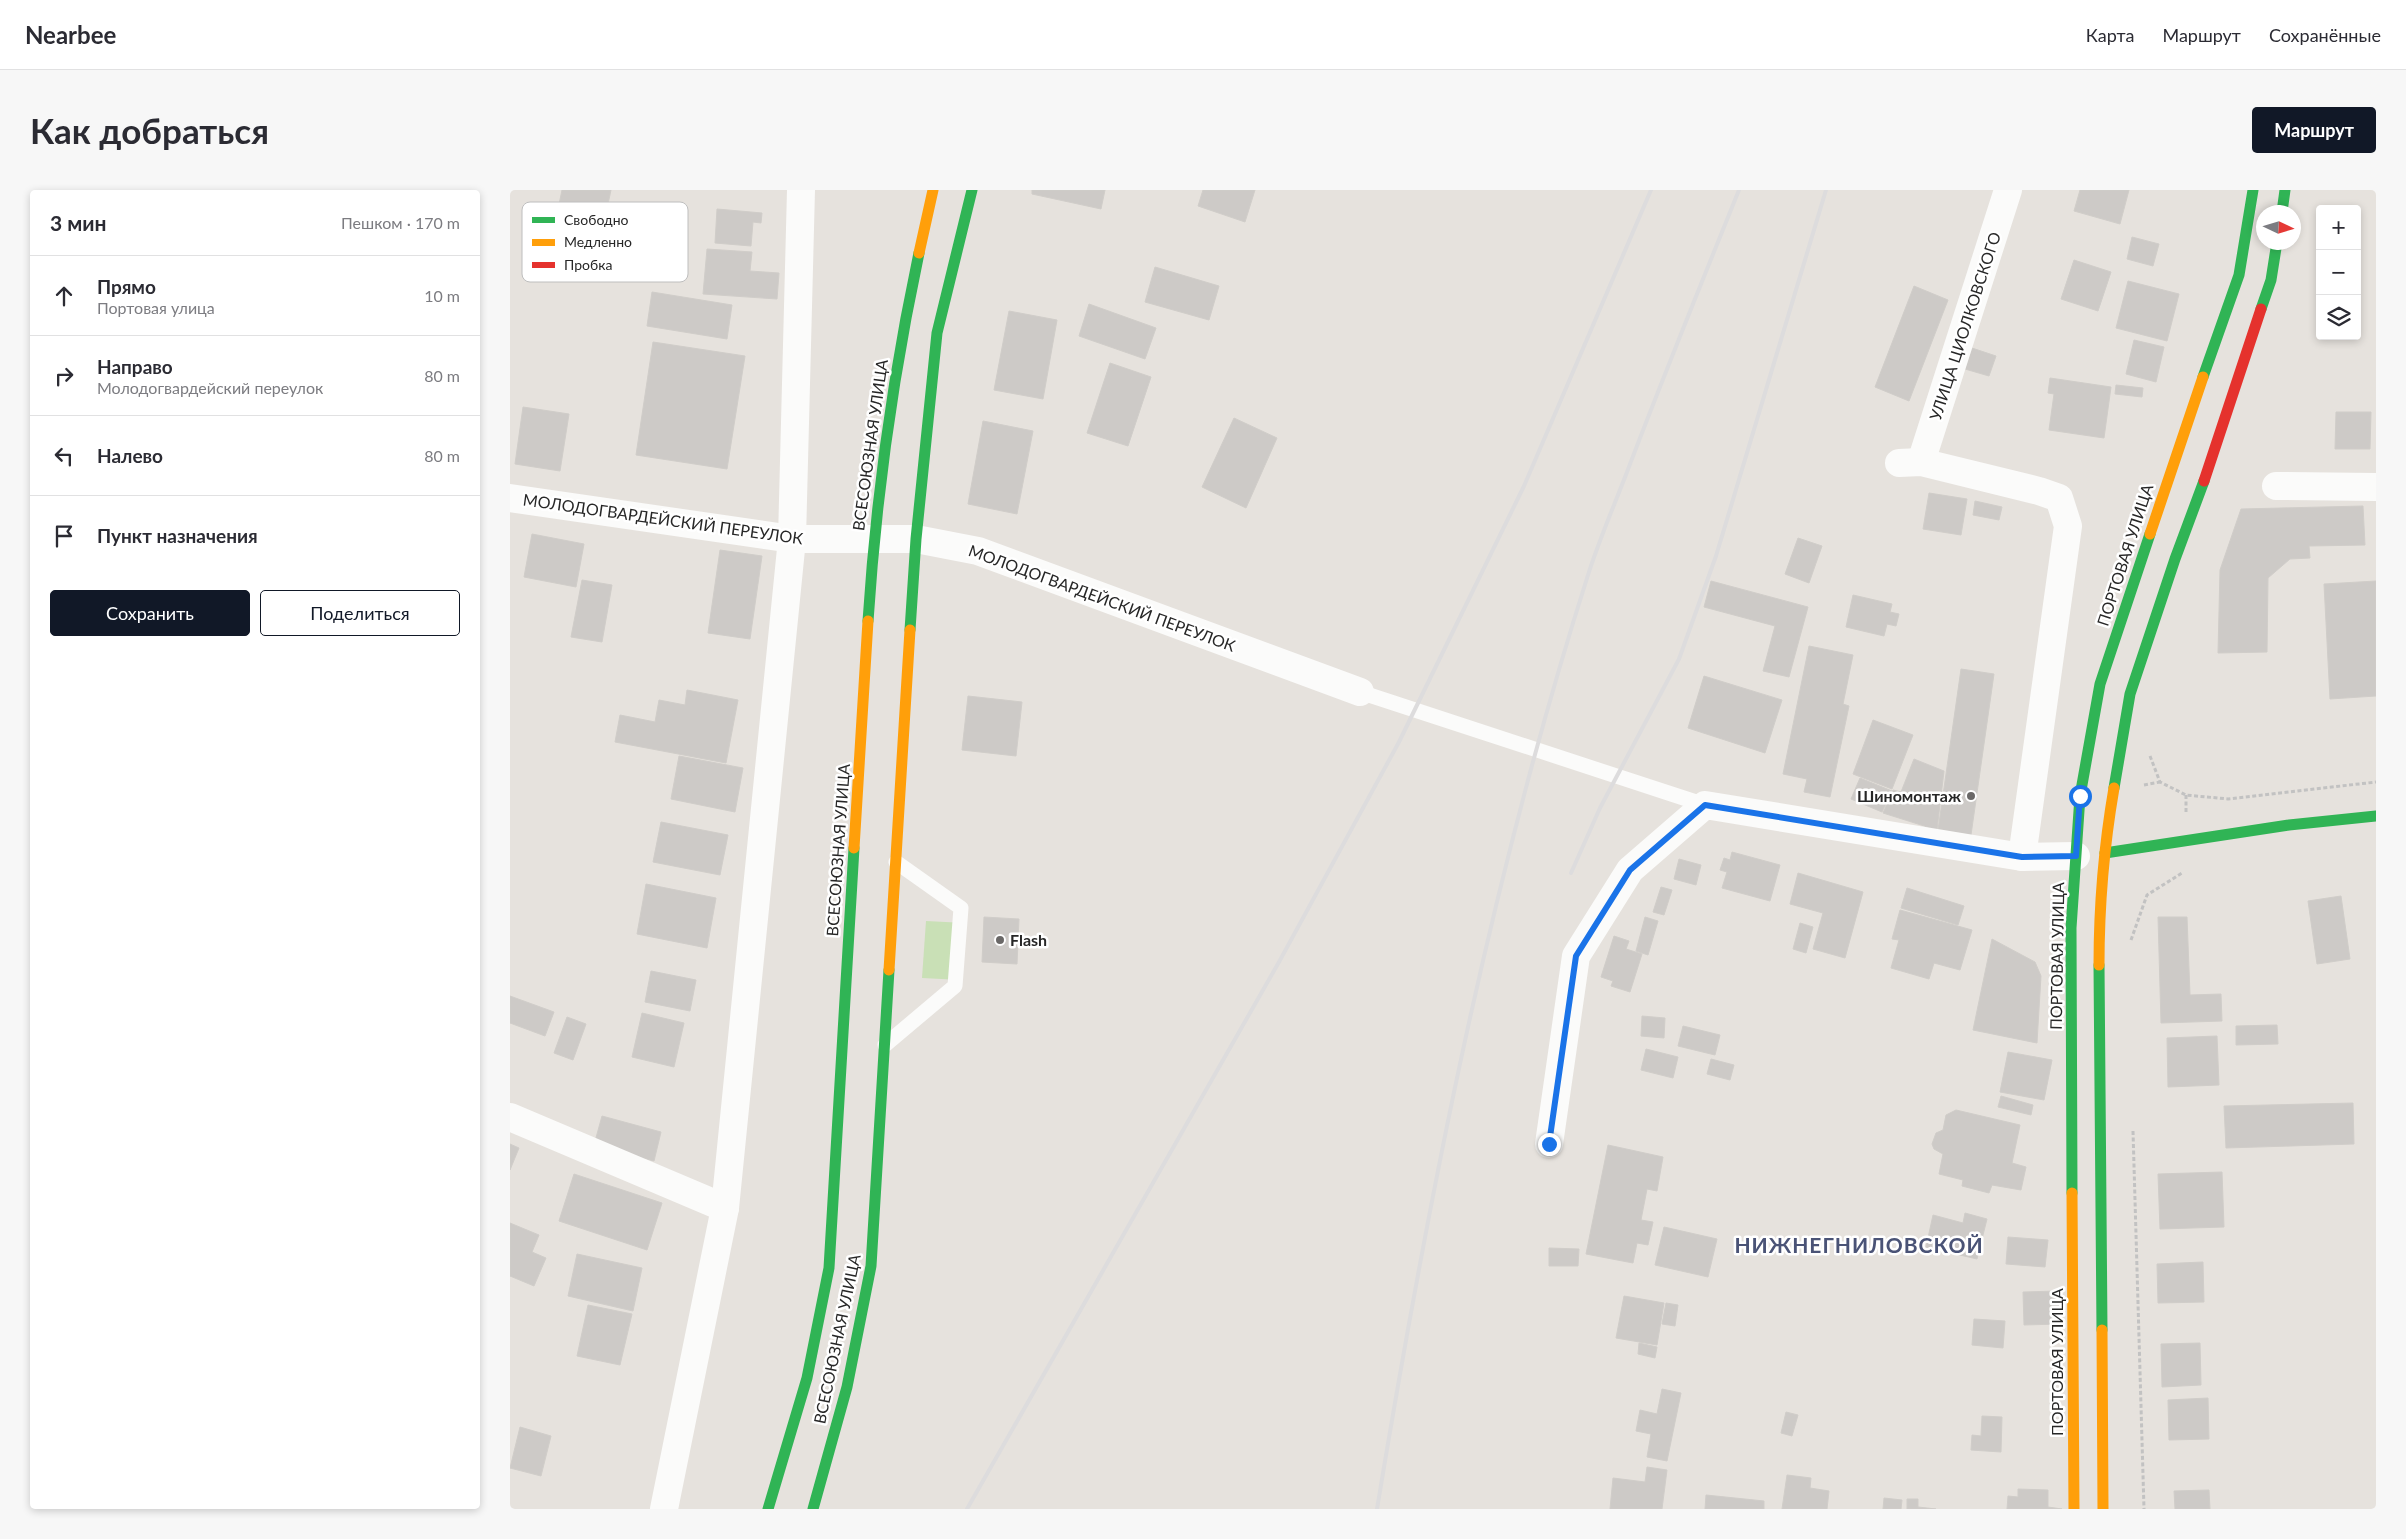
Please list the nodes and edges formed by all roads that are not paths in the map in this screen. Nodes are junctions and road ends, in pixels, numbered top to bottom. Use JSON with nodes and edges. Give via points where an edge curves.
{"nodes":[{"id":1,"x":801,"y":190,"type":"edge"},
{"id":2,"x":933,"y":190,"type":"edge"},
{"id":3,"x":972,"y":190,"type":"edge"},
{"id":4,"x":2008,"y":190,"type":"edge"},
{"id":5,"x":2253,"y":190,"type":"edge"},
{"id":6,"x":2285,"y":190,"type":"edge"},
{"id":7,"x":2283,"y":205,"type":"edge"},
{"id":8,"x":2276,"y":250,"type":"edge"},
{"id":9,"x":2276,"y":486,"type":"dead end"},
{"id":10,"x":2376,"y":487,"type":"edge"},
{"id":11,"x":510,"y":498,"type":"edge"},
{"id":12,"x":792,"y":539,"type":"junction"},
{"id":13,"x":916,"y":539,"type":"junction"},
{"id":14,"x":873,"y":541,"type":"junction"},
{"id":15,"x":1360,"y":692,"type":"joint"},
{"id":16,"x":1705,"y":805,"type":"junction"},
{"id":17,"x":2376,"y":816,"type":"edge"},
{"id":18,"x":2105,"y":854,"type":"junction"},
{"id":19,"x":2076,"y":856,"type":"junction"},
{"id":20,"x":2022,"y":857,"type":"junction"},
{"id":21,"x":896,"y":862,"type":"junction"},
{"id":22,"x":885,"y":1045,"type":"junction"},
{"id":23,"x":510,"y":1117,"type":"edge"},
{"id":24,"x":1549,"y":1144,"type":"dead end"},
{"id":25,"x":725,"y":1208,"type":"junction"},
{"id":26,"x":664,"y":1509,"type":"edge"},
{"id":27,"x":768,"y":1509,"type":"edge"},
{"id":28,"x":813,"y":1509,"type":"edge"},
{"id":29,"x":2074,"y":1509,"type":"edge"},
{"id":30,"x":2103,"y":1509,"type":"edge"}],
"edges":[{"from":1,"to":12,"type":"street"},
{"from":2,"to":14,"type":"main road","name":"ВСЕСОЮЗНАЯ УЛИЦА","via":[[903,327]]},
{"from":3,"to":13,"type":"main road","name":"ВСЕСОЮЗНАЯ УЛИЦА","via":[[937,332]]},
{"from":4,"to":20,"type":"street","name":"УЛИЦА ЦИОЛКОВСКОГО","via":[[1910,462],[2059,498],[2068,526]]},
{"from":5,"to":19,"type":"main road","name":"ПОРТОВАЯ УЛИЦА","via":[[2239,275],[2100,684],[2080,796]]},
{"from":6,"to":7,"type":"main road"},
{"from":8,"to":18,"type":"main road","via":[[2271,280],[2229,410],[2130,694]]},
{"from":9,"to":10,"type":"street"},
{"from":11,"to":12,"type":"street","name":"МОЛОДОГВАРДЕЙСКИЙ ПЕРЕУЛОК"},
{"from":12,"to":14,"type":"street","name":"МОЛОДОГВАРДЕЙСКИЙ ПЕРЕУЛОК"},
{"from":12,"to":25,"type":"street"},
{"from":13,"to":14,"type":"street","name":"МОЛОДОГВАРДЕЙСКИЙ ПЕРЕУЛОК"},
{"from":13,"to":15,"type":"street","name":"МОЛОДОГВАРДЕЙСКИЙ ПЕРЕУЛОК","via":[[978,551]]},
{"from":13,"to":21,"type":"main road","name":"ВСЕСОЮЗНАЯ УЛИЦА"},
{"from":14,"to":27,"type":"main road","name":"ВСЕСОЮЗНАЯ УЛИЦА","via":[[829,1268],[807,1378]]},
{"from":15,"to":16,"type":"lane"},
{"from":16,"to":20,"type":"street"},
{"from":16,"to":24,"type":"street","via":[[1630,870],[1576,956]]},
{"from":17,"to":18,"type":"main road","via":[[2289,825]]},
{"from":18,"to":30,"type":"main road","via":[[2099,933]]},
{"from":19,"to":20,"type":"street"},
{"from":19,"to":29,"type":"main road","name":"ПОРТОВАЯ УЛИЦА","via":[[2071,928]]},
{"from":21,"to":22,"type":"main road","name":"ВСЕСОЮЗНАЯ УЛИЦА"},
{"from":21,"to":22,"type":"lane","via":[[961,908],[955,986]]},
{"from":22,"to":28,"type":"main road","name":"ВСЕСОЮЗНАЯ УЛИЦА","via":[[871,1266],[847,1387]]},
{"from":23,"to":25,"type":"street"},
{"from":25,"to":26,"type":"street"}]}
